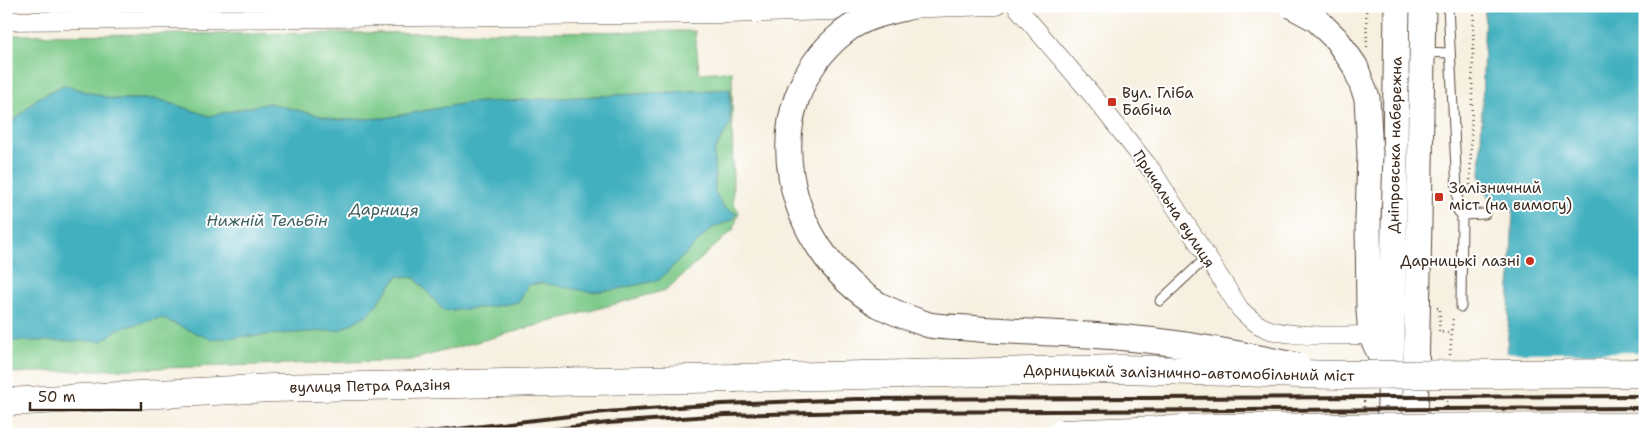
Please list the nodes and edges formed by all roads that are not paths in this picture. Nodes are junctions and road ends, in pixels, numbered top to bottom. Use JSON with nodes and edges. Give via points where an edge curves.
{"nodes":[{"id":1,"x":913,"y":6,"type":"edge"},
{"id":2,"x":996,"y":6,"type":"edge"},
{"id":3,"x":1016,"y":6,"type":"edge"},
{"id":4,"x":1292,"y":6,"type":"edge"},
{"id":5,"x":1397,"y":6,"type":"edge"},
{"id":6,"x":1423,"y":6,"type":"edge"},
{"id":7,"x":1448,"y":6,"type":"edge"},
{"id":8,"x":6,"y":21,"type":"edge"},
{"id":9,"x":1422,"y":52,"type":"junction"},
{"id":10,"x":1450,"y":53,"type":"junction"},
{"id":11,"x":1460,"y":213,"type":"junction"},
{"id":12,"x":1485,"y":214,"type":"dead end"},
{"id":13,"x":1206,"y":258,"type":"junction"},
{"id":14,"x":1160,"y":301,"type":"dead end"},
{"id":15,"x":1461,"y":307,"type":"dead end"},
{"id":16,"x":1371,"y":335,"type":"junction"},
{"id":17,"x":1391,"y":370,"type":"junction"},
{"id":18,"x":1645,"y":373,"type":"edge"},
{"id":19,"x":1337,"y":375,"type":"junction"},
{"id":20,"x":734,"y":378,"type":"joint"},
{"id":21,"x":6,"y":402,"type":"edge"},
{"id":22,"x":1645,"y":428,"type":"edge"},
{"id":23,"x":1061,"y":434,"type":"edge"},
{"id":24,"x":1389,"y":434,"type":"edge"},
{"id":25,"x":1416,"y":434,"type":"edge"}],
"edges":[{"from":1,"to":19,"type":"main road","bridge":true,"via":[[874,16],[845,32],[824,52],[797,96],[789,130],[792,182],[801,215],[826,255],[854,287],[880,305],[930,325],[1127,338],[1223,350]]},
{"from":2,"to":8,"type":"street","via":[[727,14]]},
{"from":3,"to":13,"type":"street","name":"Причальна вулиця","via":[[1153,172]]},
{"from":4,"to":16,"type":"main road","bridge":true,"via":[[1316,19],[1337,40],[1355,66],[1367,98]]},
{"from":5,"to":17,"type":"main road","name":"Дніпровська набережна"},
{"from":6,"to":9,"type":"main road","name":"Дніпровська набережна"},
{"from":7,"to":10,"type":"lane"},
{"from":9,"to":10,"type":"lane"},
{"from":9,"to":25,"type":"main road","name":"Дніпровська набережна"},
{"from":10,"to":11,"type":"lane"},
{"from":11,"to":12,"type":"lane"},
{"from":11,"to":15,"type":"lane"},
{"from":13,"to":14,"type":"lane"},
{"from":13,"to":16,"type":"street","name":"Причальна вулиця","via":[[1240,309],[1266,329],[1318,335]]},
{"from":16,"to":17,"type":"main road"},
{"from":17,"to":24,"type":"main road","name":"Дніпровська набережна"},
{"from":18,"to":19,"type":"main road","name":"Дарницький залізнично-автомобільний міст","bridge":true},
{"from":19,"to":20,"type":"main road","name":"Дарницький залізнично-автомобільний міст","bridge":true,"via":[[1120,369]]},
{"from":20,"to":21,"type":"main road","name":"вулиця Петра Радзіня","via":[[272,388]]},
{"from":22,"to":23,"type":"main road","bridge":true,"via":[[1220,428]]}]}
